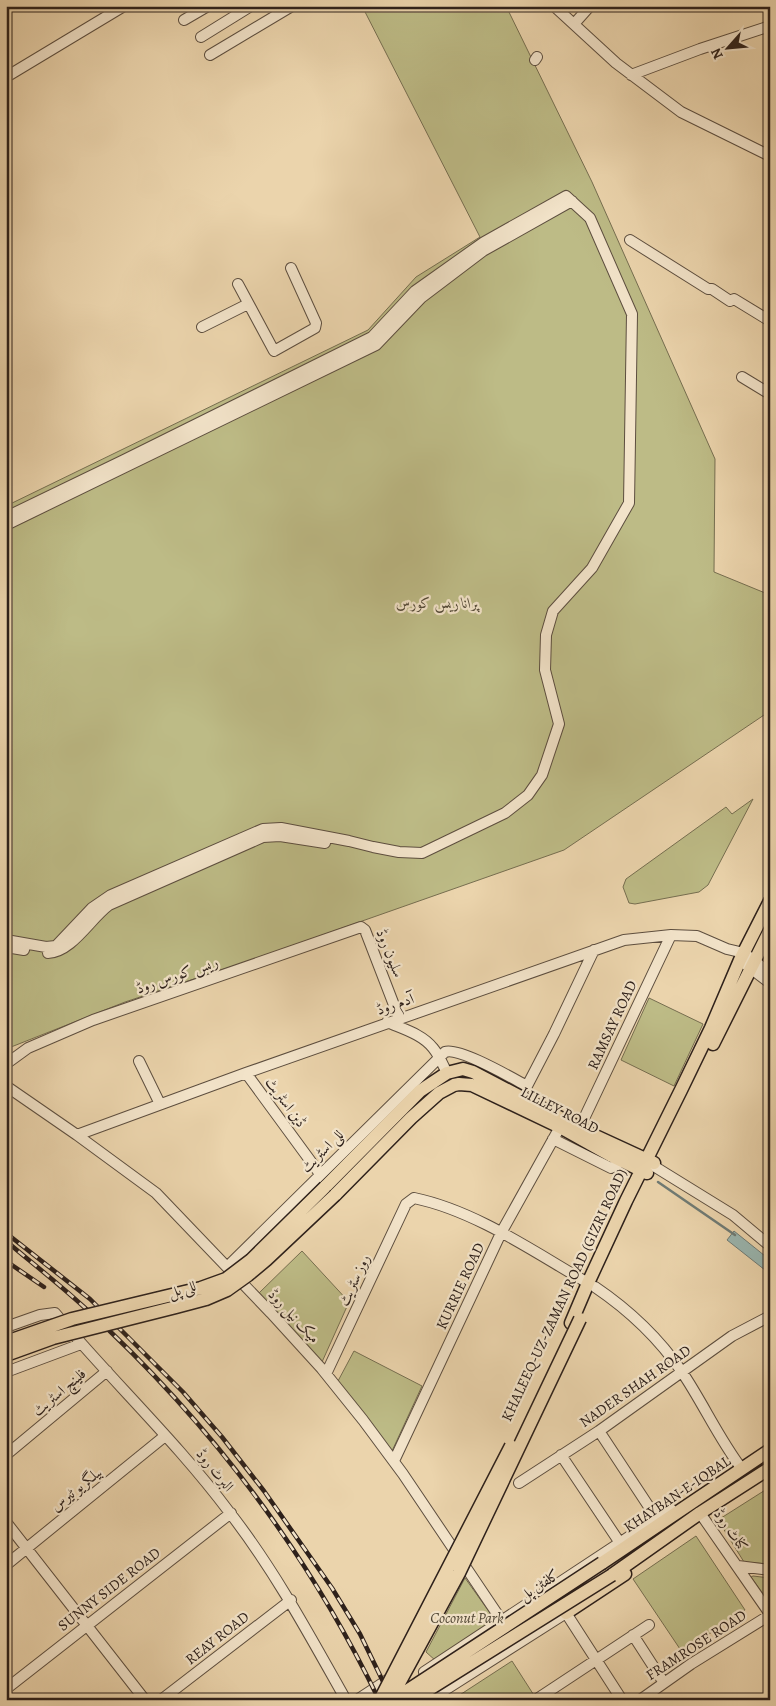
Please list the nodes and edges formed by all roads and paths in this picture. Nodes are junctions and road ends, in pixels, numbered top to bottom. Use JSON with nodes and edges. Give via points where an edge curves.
{"nodes":[{"id":1,"x":124,"y":6,"type":"edge"},
{"id":2,"x":208,"y":6,"type":"edge"},
{"id":3,"x":251,"y":6,"type":"edge"},
{"id":4,"x":292,"y":6,"type":"edge"},
{"id":5,"x":554,"y":6,"type":"edge"},
{"id":6,"x":590,"y":6,"type":"edge"},
{"id":7,"x":184,"y":20,"type":"dead end"},
{"id":8,"x":574,"y":24,"type":"junction"},
{"id":9,"x":770,"y":26,"type":"edge"},
{"id":10,"x":201,"y":37,"type":"dead end"},
{"id":11,"x":210,"y":55,"type":"dead end"},
{"id":12,"x":631,"y":75,"type":"junction"},
{"id":13,"x":6,"y":77,"type":"edge"},
{"id":14,"x":770,"y":156,"type":"edge"},
{"id":15,"x":572,"y":201,"type":"junction"},
{"id":16,"x":630,"y":240,"type":"dead end"},
{"id":17,"x":291,"y":268,"type":"dead end"},
{"id":18,"x":238,"y":284,"type":"dead end"},
{"id":19,"x":248,"y":304,"type":"junction"},
{"id":20,"x":770,"y":322,"type":"edge"},
{"id":21,"x":202,"y":327,"type":"dead end"},
{"id":22,"x":742,"y":377,"type":"dead end"},
{"id":23,"x":770,"y":394,"type":"edge"},
{"id":24,"x":6,"y":517,"type":"edge"},
{"id":25,"x":6,"y":526,"type":"edge"},
{"id":26,"x":373,"y":848,"type":"junction"},
{"id":27,"x":770,"y":901,"type":"edge"},
{"id":28,"x":363,"y":928,"type":"joint"},
{"id":29,"x":770,"y":930,"type":"edge"},
{"id":30,"x":671,"y":935,"type":"junction"},
{"id":31,"x":6,"y":940,"type":"edge"},
{"id":32,"x":6,"y":947,"type":"edge"},
{"id":33,"x":594,"y":950,"type":"junction"},
{"id":34,"x":747,"y":960,"type":"junction"},
{"id":35,"x":770,"y":973,"type":"edge"},
{"id":36,"x":770,"y":983,"type":"edge"},
{"id":37,"x":414,"y":1013,"type":"junction"},
{"id":38,"x":399,"y":1018,"type":"junction"},
{"id":39,"x":387,"y":1022,"type":"junction"},
{"id":40,"x":415,"y":1033,"type":"junction"},
{"id":41,"x":438,"y":1057,"type":"junction"},
{"id":42,"x":139,"y":1060,"type":"dead end"},
{"id":43,"x":6,"y":1064,"type":"edge"},
{"id":44,"x":246,"y":1072,"type":"junction"},
{"id":45,"x":447,"y":1073,"type":"junction"},
{"id":46,"x":6,"y":1086,"type":"edge"},
{"id":47,"x":160,"y":1104,"type":"junction"},
{"id":48,"x":560,"y":1127,"type":"junction"},
{"id":49,"x":580,"y":1128,"type":"junction"},
{"id":50,"x":77,"y":1135,"type":"junction"},
{"id":51,"x":553,"y":1139,"type":"junction"},
{"id":52,"x":653,"y":1147,"type":"junction"},
{"id":53,"x":625,"y":1155,"type":"junction"},
{"id":54,"x":649,"y":1166,"type":"junction"},
{"id":55,"x":320,"y":1174,"type":"junction"},
{"id":56,"x":330,"y":1191,"type":"junction"},
{"id":57,"x":502,"y":1233,"type":"junction"},
{"id":58,"x":770,"y":1246,"type":"edge"},
{"id":59,"x":227,"y":1266,"type":"junction"},
{"id":60,"x":591,"y":1285,"type":"junction"},
{"id":61,"x":770,"y":1316,"type":"edge"},
{"id":62,"x":576,"y":1321,"type":"junction"},
{"id":63,"x":6,"y":1327,"type":"edge"},
{"id":64,"x":6,"y":1342,"type":"edge"},
{"id":65,"x":81,"y":1344,"type":"junction"},
{"id":66,"x":6,"y":1355,"type":"edge"},
{"id":67,"x":107,"y":1371,"type":"junction"},
{"id":68,"x":682,"y":1371,"type":"junction"},
{"id":69,"x":6,"y":1372,"type":"edge"},
{"id":70,"x":326,"y":1374,"type":"junction"},
{"id":71,"x":599,"y":1431,"type":"junction"},
{"id":72,"x":165,"y":1436,"type":"junction"},
{"id":73,"x":770,"y":1450,"type":"edge"},
{"id":74,"x":6,"y":1455,"type":"edge"},
{"id":75,"x":562,"y":1455,"type":"junction"},
{"id":76,"x":394,"y":1461,"type":"junction"},
{"id":77,"x":740,"y":1467,"type":"junction"},
{"id":78,"x":770,"y":1468,"type":"edge"},
{"id":79,"x":519,"y":1483,"type":"dead end"},
{"id":80,"x":231,"y":1513,"type":"junction"},
{"id":81,"x":700,"y":1513,"type":"junction"},
{"id":82,"x":656,"y":1519,"type":"junction"},
{"id":83,"x":6,"y":1522,"type":"edge"},
{"id":84,"x":671,"y":1533,"type":"junction"},
{"id":85,"x":620,"y":1543,"type":"junction"},
{"id":86,"x":27,"y":1548,"type":"junction"},
{"id":87,"x":602,"y":1563,"type":"joint"},
{"id":88,"x":6,"y":1565,"type":"edge"},
{"id":89,"x":738,"y":1566,"type":"junction"},
{"id":90,"x":770,"y":1570,"type":"edge"},
{"id":91,"x":612,"y":1575,"type":"joint"},
{"id":92,"x":291,"y":1600,"type":"junction"},
{"id":93,"x":566,"y":1613,"type":"junction"},
{"id":94,"x":770,"y":1615,"type":"edge"},
{"id":95,"x":502,"y":1621,"type":"junction"},
{"id":96,"x":88,"y":1625,"type":"junction"},
{"id":97,"x":649,"y":1625,"type":"dead end"},
{"id":98,"x":633,"y":1635,"type":"junction"},
{"id":99,"x":596,"y":1660,"type":"junction"},
{"id":100,"x":424,"y":1672,"type":"junction"},
{"id":101,"x":664,"y":1683,"type":"junction"},
{"id":102,"x":6,"y":1689,"type":"edge"},
{"id":103,"x":435,"y":1699,"type":"edge"},
{"id":104,"x":537,"y":1699,"type":"edge"},
{"id":105,"x":145,"y":1700,"type":"edge"},
{"id":106,"x":161,"y":1700,"type":"edge"},
{"id":107,"x":346,"y":1700,"type":"edge"},
{"id":108,"x":357,"y":1700,"type":"edge"},
{"id":109,"x":380,"y":1700,"type":"edge"},
{"id":110,"x":392,"y":1700,"type":"edge"},
{"id":111,"x":412,"y":1700,"type":"edge"},
{"id":112,"x":622,"y":1700,"type":"edge"},
{"id":113,"x":640,"y":1700,"type":"edge"}],
"edges":[{"from":1,"to":13,"type":"street"},
{"from":2,"to":7,"type":"street"},
{"from":3,"to":10,"type":"street"},
{"from":4,"to":11,"type":"street"},
{"from":5,"to":8,"type":"street"},
{"from":6,"to":8,"type":"street"},
{"from":8,"to":12,"type":"street"},
{"from":9,"to":12,"type":"street"},
{"from":12,"to":14,"type":"street","via":[[681,112]]},
{"from":15,"to":24,"type":"street","via":[[566,196],[484,242],[415,291],[372,338]]},
{"from":15,"to":25,"type":"street","via":[[483,251],[421,298],[376,346]]},
{"from":15,"to":26,"type":"street","via":[[590,218],[632,314],[629,503],[592,568],[553,611],[546,635],[545,670],[559,724],[542,775],[528,795],[504,813],[422,853]]},
{"from":16,"to":20,"type":"street","via":[[708,289],[730,301],[734,299]]},
{"from":17,"to":19,"type":"street","via":[[316,323],[315,328],[274,351]]},
{"from":18,"to":19,"type":"street"},
{"from":19,"to":21,"type":"street"},
{"from":22,"to":23,"type":"street"},
{"from":26,"to":31,"type":"street","via":[[281,828],[264,829],[111,896],[92,908],[56,946]]},
{"from":26,"to":32,"type":"street","via":[[280,836],[263,837],[109,905],[63,950],[51,954]]},
{"from":27,"to":34,"type":"main road","name":"KHALEEQ-UZ-ZAMAN ROAD (GIZRI ROAD)"},
{"from":28,"to":38,"type":"street","name":"سلیون روڈ"},
{"from":28,"to":43,"type":"street","name":"ریس کورس روڈ","via":[[93,1020],[28,1048]]},
{"from":29,"to":34,"type":"main road","name":"KHALEEQ-UZ-ZAMAN ROAD (GIZRI ROAD)"},
{"from":30,"to":33,"type":"street","name":"آدم روڈ","via":[[624,940]]},
{"from":30,"to":34,"type":"street","name":"آدم روڈ","via":[[697,936]]},
{"from":30,"to":49,"type":"street","name":"RAMSAY ROAD"},
{"from":33,"to":37,"type":"street","name":"آدم روڈ"},
{"from":33,"to":41,"type":"street","via":[[527,1086],[456,1051],[450,1050]]},
{"from":34,"to":35,"type":"street"},
{"from":34,"to":36,"type":"street"},
{"from":34,"to":52,"type":"main road","name":"KHALEEQ-UZ-ZAMAN ROAD (GIZRI ROAD)"},
{"from":34,"to":54,"type":"main road","name":"KHALEEQ-UZ-ZAMAN ROAD (GIZRI ROAD)"},
{"from":37,"to":38,"type":"street","name":"آدم روڈ"},
{"from":37,"to":40,"type":"street"},
{"from":38,"to":39,"type":"street","name":"آدم روڈ"},
{"from":39,"to":40,"type":"street"},
{"from":39,"to":44,"type":"street","name":"آدم روڈ"},
{"from":40,"to":41,"type":"street","via":[[432,1046]]},
{"from":41,"to":45,"type":"street"},
{"from":41,"to":55,"type":"street","name":"للی اسٹریٹ"},
{"from":42,"to":47,"type":"street"},
{"from":44,"to":47,"type":"street","name":"آدم روڈ"},
{"from":44,"to":55,"type":"street","name":"ڈین اسٹریٹ"},
{"from":45,"to":49,"type":"main road","name":"LILLEY ROAD","via":[[473,1072]]},
{"from":45,"to":56,"type":"main road","via":[[420,1091]]},
{"from":46,"to":50,"type":"street","name":"میک نیل روڈ"},
{"from":47,"to":50,"type":"street","name":"آدم روڈ"},
{"from":48,"to":51,"type":"street","name":"KURRIE ROAD"},
{"from":48,"to":53,"type":"main road","name":"LILLEY ROAD"},
{"from":48,"to":56,"type":"main road","name":"LILLEY ROAD","via":[[472,1085],[454,1085],[439,1093]]},
{"from":49,"to":53,"type":"main road","name":"LILLEY ROAD"},
{"from":50,"to":59,"type":"street","name":"میک نیل روڈ","via":[[156,1193]]},
{"from":51,"to":53,"type":"street","via":[[611,1168]]},
{"from":51,"to":57,"type":"street","name":"KURRIE ROAD"},
{"from":52,"to":53,"type":"main road"},
{"from":52,"to":54,"type":"main road","name":"KHALEEQ-UZ-ZAMAN ROAD (GIZRI ROAD)"},
{"from":53,"to":54,"type":"main road","name":"LILLEY ROAD"},
{"from":54,"to":58,"type":"street","name":"LILLEY ROAD","via":[[733,1215]]},
{"from":54,"to":60,"type":"main road","name":"KHALEEQ-UZ-ZAMAN ROAD (GIZRI ROAD)"},
{"from":55,"to":59,"type":"street","name":"للی اسٹریٹ"},
{"from":56,"to":64,"type":"main road","name":"للی پل","bridge":true,"via":[[226,1279],[72,1319]]},
{"from":56,"to":66,"type":"main road","name":"للی پل","bridge":true,"via":[[266,1260],[227,1290],[206,1299],[53,1338]]},
{"from":57,"to":60,"type":"street"},
{"from":57,"to":70,"type":"street","name":"روز سٹریٹ","via":[[432,1202],[414,1198],[409,1201]]},
{"from":57,"to":76,"type":"street","name":"KURRIE ROAD"},
{"from":59,"to":70,"type":"street","name":"میک نیل روڈ"},
{"from":60,"to":62,"type":"main road","name":"KHALEEQ-UZ-ZAMAN ROAD (GIZRI ROAD)"},
{"from":60,"to":68,"type":"street","via":[[620,1303],[652,1333]]},
{"from":61,"to":68,"type":"street","name":"NADER SHAH ROAD","via":[[732,1336]]},
{"from":62,"to":109,"type":"main road","name":"KHALEEQ-UZ-ZAMAN ROAD (GIZRI ROAD)","bridge":true},
{"from":62,"to":110,"type":"main road","name":"KHALEEQ-UZ-ZAMAN ROAD (GIZRI ROAD)","bridge":true,"via":[[459,1573]]},
{"from":63,"to":65,"type":"street","name":"البرٹ روڈ","via":[[55,1313]]},
{"from":65,"to":67,"type":"street","name":"البرٹ روڈ"},
{"from":65,"to":69,"type":"street"},
{"from":67,"to":72,"type":"street","name":"البرٹ روڈ"},
{"from":67,"to":74,"type":"street","name":"فلینچ اسٹریٹ"},
{"from":68,"to":71,"type":"street","name":"NADER SHAH ROAD"},
{"from":68,"to":77,"type":"street"},
{"from":70,"to":76,"type":"street","name":"میک نیل روڈ"},
{"from":71,"to":75,"type":"street","name":"NADER SHAH ROAD"},
{"from":71,"to":82,"type":"street"},
{"from":72,"to":80,"type":"street","name":"البرٹ روڈ"},
{"from":72,"to":86,"type":"street","name":"بیلگریو ٹیرس"},
{"from":73,"to":77,"type":"main road","name":"KHAYBAN-E-IQBAL"},
{"from":75,"to":79,"type":"street","name":"NADER SHAH ROAD"},
{"from":75,"to":85,"type":"street"},
{"from":76,"to":95,"type":"street","name":"میک نیل روڈ"},
{"from":77,"to":82,"type":"street"},
{"from":77,"to":87,"type":"main road","name":"KHAYBAN-E-IQBAL"},
{"from":78,"to":81,"type":"main road","name":"KHAYBAN-E-IQBAL"},
{"from":80,"to":92,"type":"street","name":"البرٹ روڈ"},
{"from":80,"to":96,"type":"street","name":"SUNNY SIDE ROAD"},
{"from":81,"to":84,"type":"main road","name":"KHAYBAN-E-IQBAL"},
{"from":81,"to":89,"type":"street","name":"کناٹ روڈ"},
{"from":82,"to":85,"type":"street"},
{"from":83,"to":86,"type":"street"},
{"from":84,"to":91,"type":"main road","name":"KHAYBAN-E-IQBAL"},
{"from":84,"to":93,"type":"main road","via":[[647,1558]]},
{"from":85,"to":95,"type":"street"},
{"from":86,"to":88,"type":"street","name":"بیلگریو ٹیرس"},
{"from":86,"to":96,"type":"street"},
{"from":87,"to":110,"type":"main road","name":"کلفٹن پل","bridge":true},
{"from":89,"to":90,"type":"street"},
{"from":89,"to":94,"type":"street","name":"کناٹ روڈ"},
{"from":91,"to":111,"type":"main road","name":"کلفٹن پل","bridge":true},
{"from":92,"to":106,"type":"street","name":"REAY ROAD"},
{"from":92,"to":107,"type":"street","name":"البرٹ روڈ"},
{"from":93,"to":99,"type":"street"},
{"from":93,"to":103,"type":"street"},
{"from":94,"to":101,"type":"street","name":"FRAMROSE ROAD"},
{"from":95,"to":100,"type":"street"},
{"from":96,"to":102,"type":"street","name":"SUNNY SIDE ROAD"},
{"from":96,"to":105,"type":"street"},
{"from":97,"to":98,"type":"street"},
{"from":98,"to":99,"type":"street"},
{"from":98,"to":101,"type":"street"},
{"from":99,"to":104,"type":"street"},
{"from":99,"to":112,"type":"street"},
{"from":100,"to":103,"type":"street"},
{"from":100,"to":108,"type":"street","via":[[415,1661]]},
{"from":101,"to":113,"type":"street","name":"FRAMROSE ROAD"}]}
